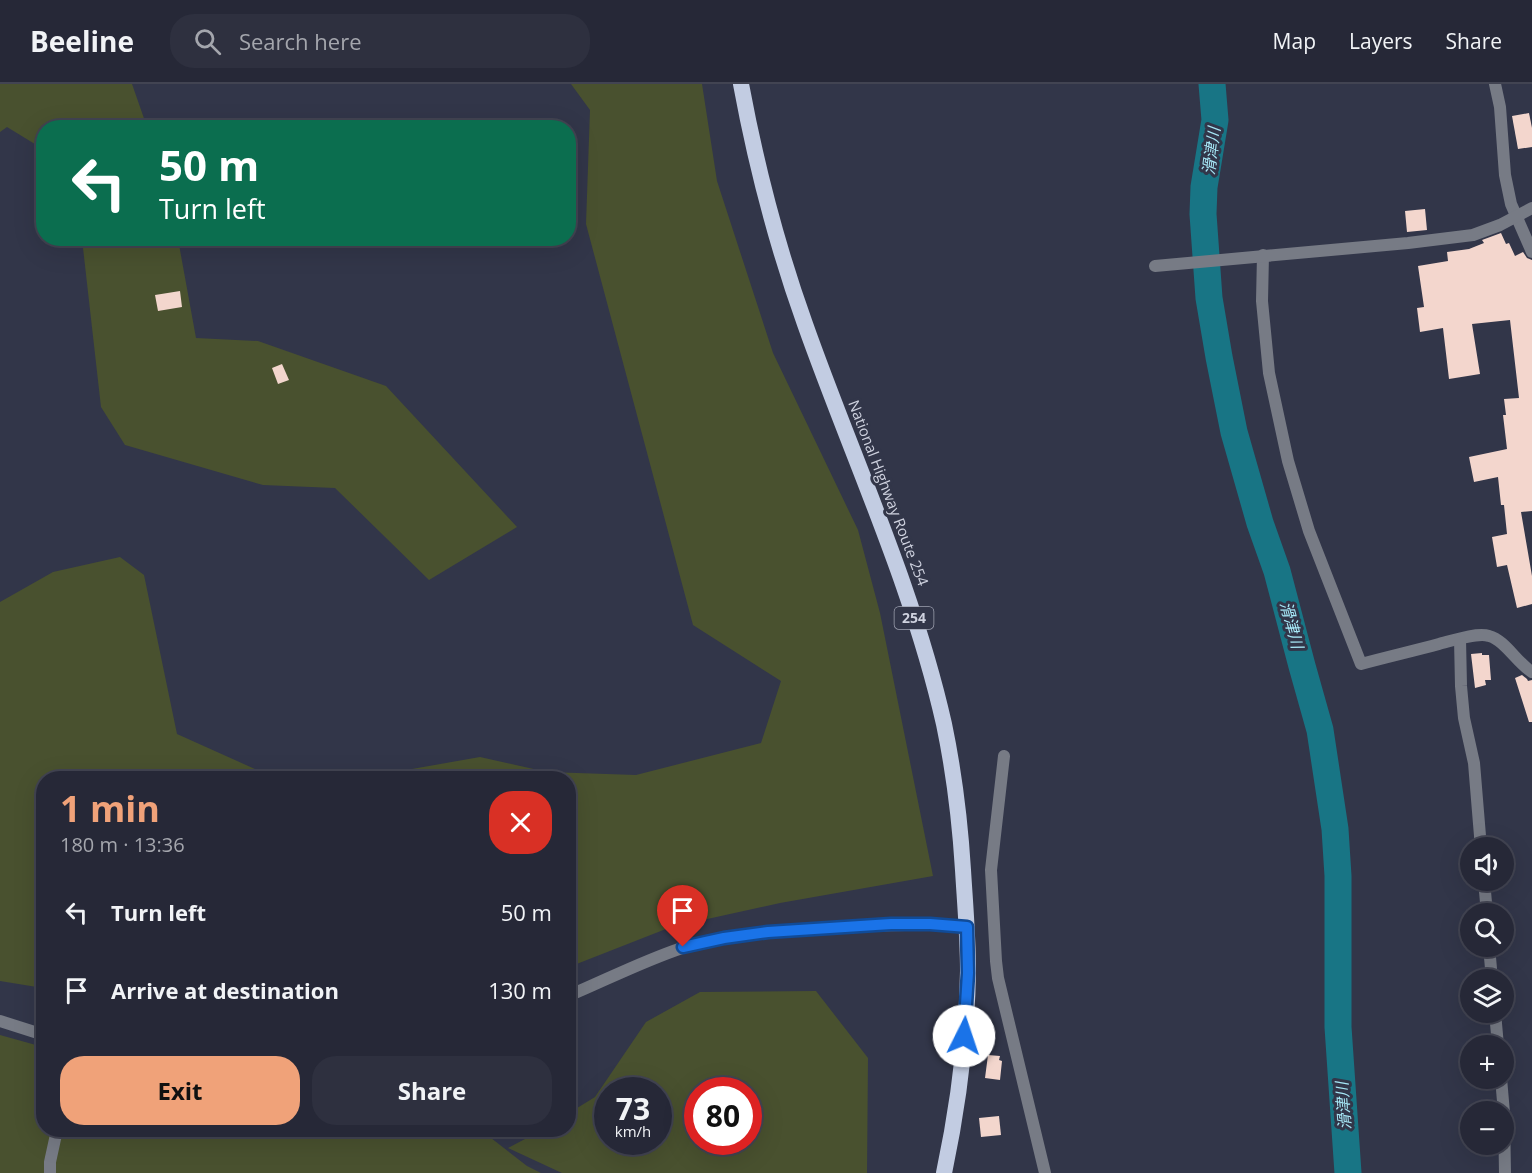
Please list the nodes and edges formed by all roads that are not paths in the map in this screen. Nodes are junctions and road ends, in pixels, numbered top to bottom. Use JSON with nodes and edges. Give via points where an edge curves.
{"nodes":[{"id":1,"x":741,"y":84,"type":"edge"},
{"id":2,"x":1495,"y":84,"type":"edge"},
{"id":3,"x":1532,"y":208,"type":"edge"},
{"id":4,"x":1516,"y":217,"type":"junction"},
{"id":5,"x":1532,"y":252,"type":"edge"},
{"id":6,"x":1260,"y":255,"type":"junction"},
{"id":7,"x":1157,"y":266,"type":"dead end"},
{"id":8,"x":1461,"y":639,"type":"junction"},
{"id":9,"x":1532,"y":672,"type":"edge"},
{"id":10,"x":1004,"y":756,"type":"dead end"},
{"id":11,"x":1480,"y":837,"type":"edge"},
{"id":12,"x":967,"y":927,"type":"junction"},
{"id":13,"x":576,"y":993,"type":"edge"},
{"id":14,"x":0,"y":1021,"type":"edge"},
{"id":15,"x":36,"y":1032,"type":"edge"},
{"id":16,"x":1502,"y":1089,"type":"edge"},
{"id":17,"x":55,"y":1137,"type":"edge"},
{"id":18,"x":50,"y":1173,"type":"edge"},
{"id":19,"x":944,"y":1173,"type":"edge"},
{"id":20,"x":1046,"y":1173,"type":"edge"},
{"id":21,"x":1505,"y":1173,"type":"edge"}],
"edges":[{"from":1,"to":12,"type":"highway","name":"National Highway Route 254","number":"254","via":[[766,196],[805,325],[899,573],[933,682],[957,804]]},
{"from":2,"to":4,"type":"street","via":[[1505,175]]},
{"from":3,"to":4,"type":"street"},
{"from":4,"to":5,"type":"street"},
{"from":4,"to":6,"type":"street","via":[[1473,235]]},
{"from":6,"to":7,"type":"street"},
{"from":6,"to":8,"type":"street","via":[[1269,373],[1288,461],[1309,531],[1361,664]]},
{"from":8,"to":9,"type":"street","via":[[1490,636]]},
{"from":8,"to":11,"type":"street","via":[[1464,718],[1474,763]]},
{"from":10,"to":20,"type":"street","via":[[991,870],[996,961]]},
{"from":12,"to":13,"type":"street","via":[[891,924],[724,938],[683,947]]},
{"from":12,"to":19,"type":"highway","name":"National Highway Route 254","number":"254","via":[[962,1056]]},
{"from":14,"to":15,"type":"street"},
{"from":16,"to":21,"type":"street"},
{"from":17,"to":18,"type":"street"}]}
